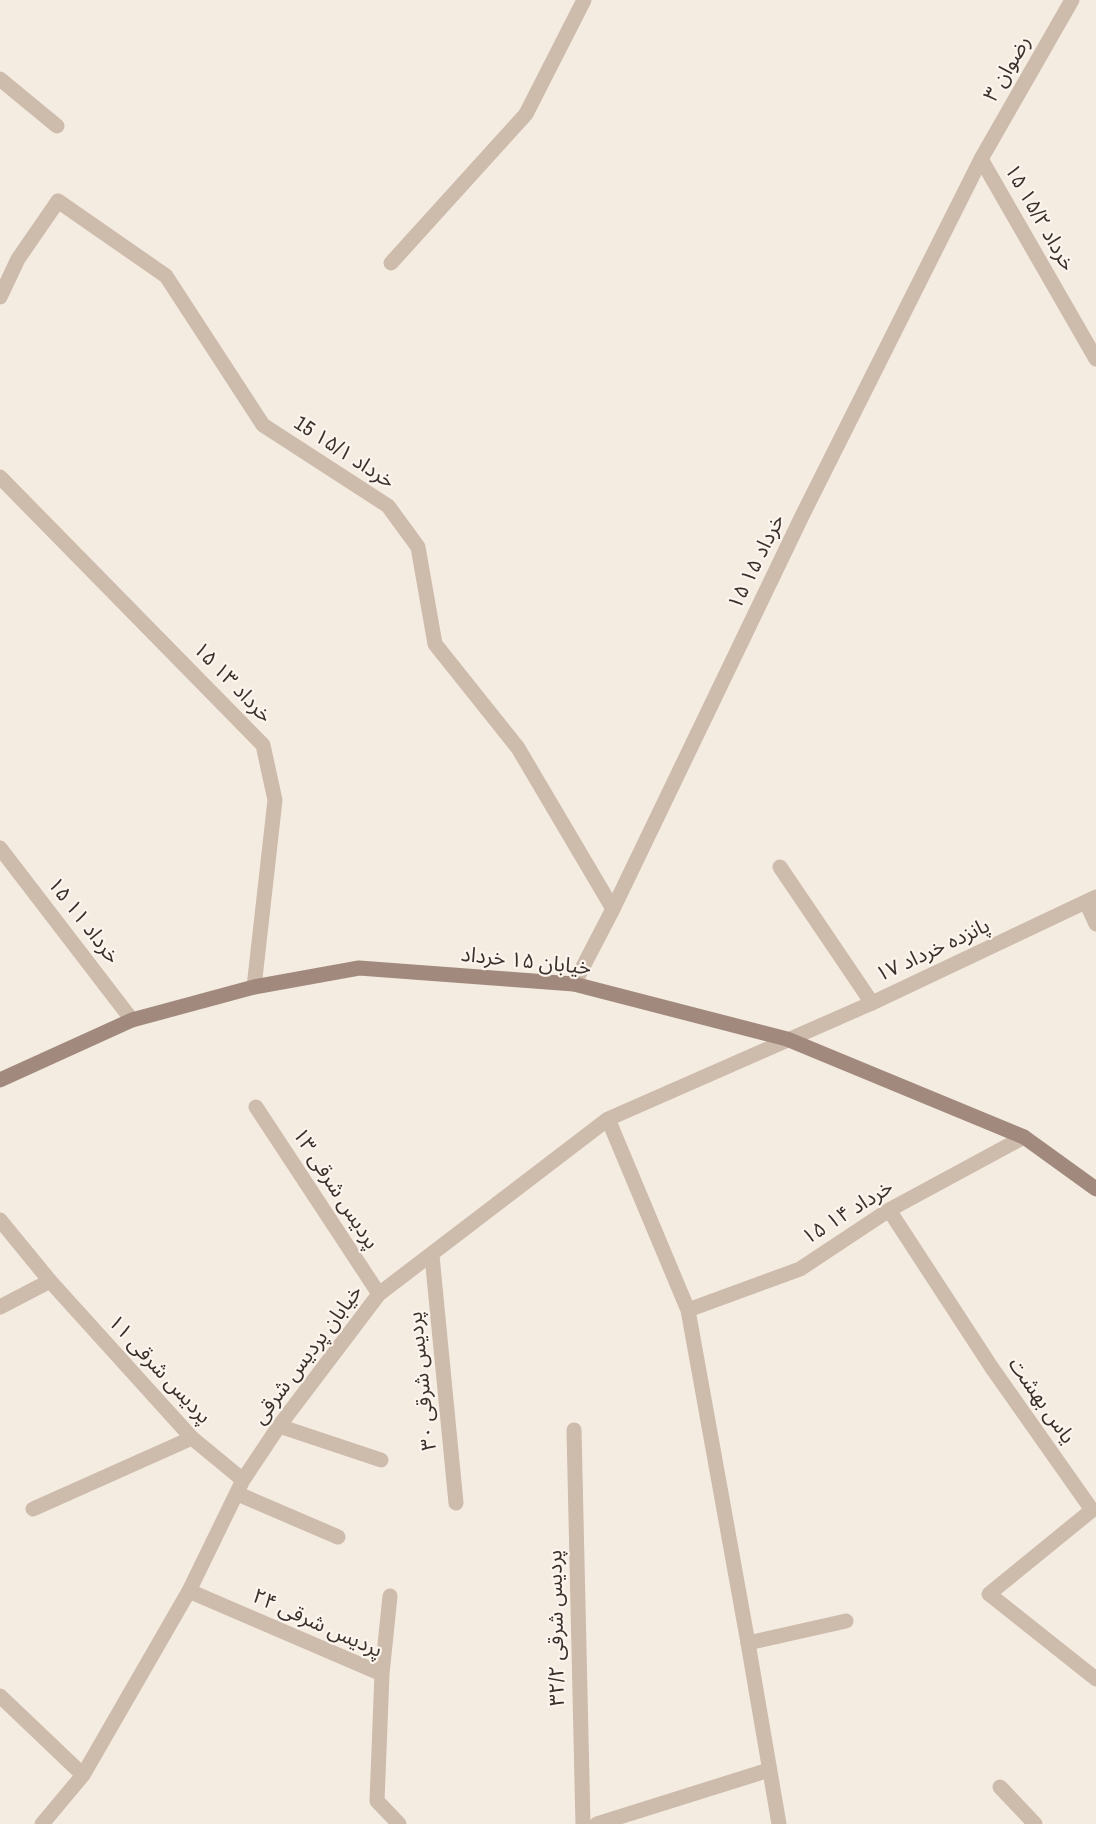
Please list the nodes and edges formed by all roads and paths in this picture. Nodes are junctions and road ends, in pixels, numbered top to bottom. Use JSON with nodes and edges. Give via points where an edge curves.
{"nodes":[{"id":1,"x":584,"y":0,"type":"edge"},
{"id":2,"x":1072,"y":0,"type":"edge"},
{"id":3,"x":0,"y":79,"type":"edge"},
{"id":4,"x":57,"y":126,"type":"dead end"},
{"id":5,"x":981,"y":159,"type":"junction"},
{"id":6,"x":392,"y":263,"type":"dead end"},
{"id":7,"x":0,"y":297,"type":"edge"},
{"id":8,"x":1096,"y":359,"type":"edge"},
{"id":9,"x":0,"y":477,"type":"edge"},
{"id":10,"x":0,"y":848,"type":"edge"},
{"id":11,"x":780,"y":867,"type":"dead end"},
{"id":12,"x":1091,"y":900,"type":"edge"},
{"id":13,"x":612,"y":909,"type":"junction"},
{"id":14,"x":1096,"y":924,"type":"edge"},
{"id":15,"x":574,"y":984,"type":"junction"},
{"id":16,"x":254,"y":987,"type":"junction"},
{"id":17,"x":872,"y":1003,"type":"junction"},
{"id":18,"x":132,"y":1020,"type":"junction"},
{"id":19,"x":787,"y":1040,"type":"junction"},
{"id":20,"x":0,"y":1080,"type":"edge"},
{"id":21,"x":256,"y":1107,"type":"dead end"},
{"id":22,"x":608,"y":1119,"type":"junction"},
{"id":23,"x":1024,"y":1137,"type":"junction"},
{"id":24,"x":1096,"y":1189,"type":"edge"},
{"id":25,"x":890,"y":1210,"type":"junction"},
{"id":26,"x":0,"y":1220,"type":"edge"},
{"id":27,"x":432,"y":1256,"type":"junction"},
{"id":28,"x":50,"y":1281,"type":"junction"},
{"id":29,"x":379,"y":1294,"type":"junction"},
{"id":30,"x":0,"y":1307,"type":"edge"},
{"id":31,"x":688,"y":1310,"type":"junction"},
{"id":32,"x":279,"y":1425,"type":"junction"},
{"id":33,"x":574,"y":1430,"type":"dead end"},
{"id":34,"x":192,"y":1438,"type":"junction"},
{"id":35,"x":381,"y":1460,"type":"dead end"},
{"id":36,"x":241,"y":1487,"type":"junction"},
{"id":37,"x":456,"y":1503,"type":"dead end"},
{"id":38,"x":33,"y":1509,"type":"dead end"},
{"id":39,"x":338,"y":1537,"type":"dead end"},
{"id":40,"x":189,"y":1591,"type":"junction"},
{"id":41,"x":390,"y":1596,"type":"dead end"},
{"id":42,"x":846,"y":1621,"type":"dead end"},
{"id":43,"x":748,"y":1642,"type":"junction"},
{"id":44,"x":382,"y":1674,"type":"junction"},
{"id":45,"x":1096,"y":1680,"type":"edge"},
{"id":46,"x":0,"y":1696,"type":"edge"},
{"id":47,"x":769,"y":1770,"type":"junction"},
{"id":48,"x":83,"y":1775,"type":"junction"},
{"id":49,"x":1000,"y":1787,"type":"dead end"},
{"id":50,"x":42,"y":1824,"type":"edge"},
{"id":51,"x":399,"y":1824,"type":"edge"},
{"id":52,"x":583,"y":1824,"type":"edge"},
{"id":53,"x":597,"y":1824,"type":"edge"},
{"id":54,"x":778,"y":1824,"type":"edge"},
{"id":55,"x":1035,"y":1824,"type":"edge"}],
"edges":[{"from":1,"to":6,"type":"street","via":[[526,114]]},
{"from":2,"to":5,"type":"street","name":"رضوان ۳"},
{"from":3,"to":4,"type":"street"},
{"from":5,"to":8,"type":"street","name":"۱۵ خرداد ۱۵/۲"},
{"from":5,"to":13,"type":"street","name":"۱۵ خرداد ۱۵"},
{"from":7,"to":13,"type":"street","name":"15 خرداد ۱۵/۱","via":[[18,260],[58,201],[166,276],[263,425],[388,506],[418,547],[435,644],[518,748]]},
{"from":9,"to":16,"type":"street","name":"۱۵ خرداد ۱۳","via":[[263,745],[275,800]]},
{"from":10,"to":18,"type":"street","name":"۱۵ خرداد ۱۱"},
{"from":11,"to":17,"type":"street"},
{"from":12,"to":14,"type":"street"},
{"from":12,"to":17,"type":"street","name":"پانزده خرداد ۱۷"},
{"from":13,"to":15,"type":"street","name":"۱۵ خرداد ۱۵"},
{"from":15,"to":16,"type":"street","name":"خیابان ۱۵ خرداد","via":[[359,968]]},
{"from":15,"to":19,"type":"street","name":"خیابان ۱۵ خرداد"},
{"from":16,"to":18,"type":"street","name":"خیابان ۱۵ خرداد"},
{"from":17,"to":19,"type":"street","name":"پانزده خرداد ۱۷"},
{"from":18,"to":20,"type":"street","name":"خیابان ۱۵ خرداد"},
{"from":19,"to":22,"type":"street","name":"خیابان پردیس شرقی"},
{"from":19,"to":23,"type":"street","name":"خیابان ۱۵ خرداد"},
{"from":21,"to":29,"type":"street","name":"پردیس شرقی ۱۳"},
{"from":22,"to":27,"type":"street","name":"خیابان پردیس شرقی"},
{"from":22,"to":31,"type":"street"},
{"from":23,"to":24,"type":"street","name":"خیابان ۱۵ خرداد"},
{"from":23,"to":25,"type":"street","name":"۱۵ خرداد ۱۴"},
{"from":25,"to":31,"type":"street","name":"۱۵ خرداد ۱۴","via":[[800,1269]]},
{"from":25,"to":45,"type":"street","name":"یاس بهشت","via":[[992,1368],[1092,1510],[989,1594]]},
{"from":26,"to":28,"type":"street","name":"پردیس شرقی ۱۱"},
{"from":27,"to":29,"type":"street","name":"خیابان پردیس شرقی"},
{"from":27,"to":37,"type":"street","name":"پردیس شرقی ۳۰"},
{"from":28,"to":30,"type":"street"},
{"from":28,"to":34,"type":"street","name":"پردیس شرقی ۱۱"},
{"from":29,"to":32,"type":"street","name":"خیابان پردیس شرقی"},
{"from":31,"to":43,"type":"street"},
{"from":32,"to":35,"type":"street"},
{"from":32,"to":36,"type":"street","name":"خیابان پردیس شرقی"},
{"from":33,"to":52,"type":"street","name":"پردیس شرقی ۳۲/۲"},
{"from":34,"to":36,"type":"street","name":"پردیس شرقی ۱۱"},
{"from":34,"to":38,"type":"street"},
{"from":36,"to":39,"type":"street","name":"پردیس شرقی ۱۱"},
{"from":36,"to":40,"type":"street","name":"خیابان پردیس شرقی"},
{"from":40,"to":44,"type":"street","name":"پردیس شرقی ۲۴"},
{"from":40,"to":48,"type":"street","name":"خیابان پردیس شرقی"},
{"from":41,"to":44,"type":"street"},
{"from":42,"to":43,"type":"street"},
{"from":43,"to":47,"type":"street"},
{"from":44,"to":51,"type":"street","name":"پردیس شرقی ۲۴","via":[[377,1801]]},
{"from":46,"to":48,"type":"street"},
{"from":47,"to":53,"type":"street"},
{"from":47,"to":54,"type":"street"},
{"from":48,"to":50,"type":"street","name":"خیابان پردیس شرقی"},
{"from":49,"to":55,"type":"street"}]}
